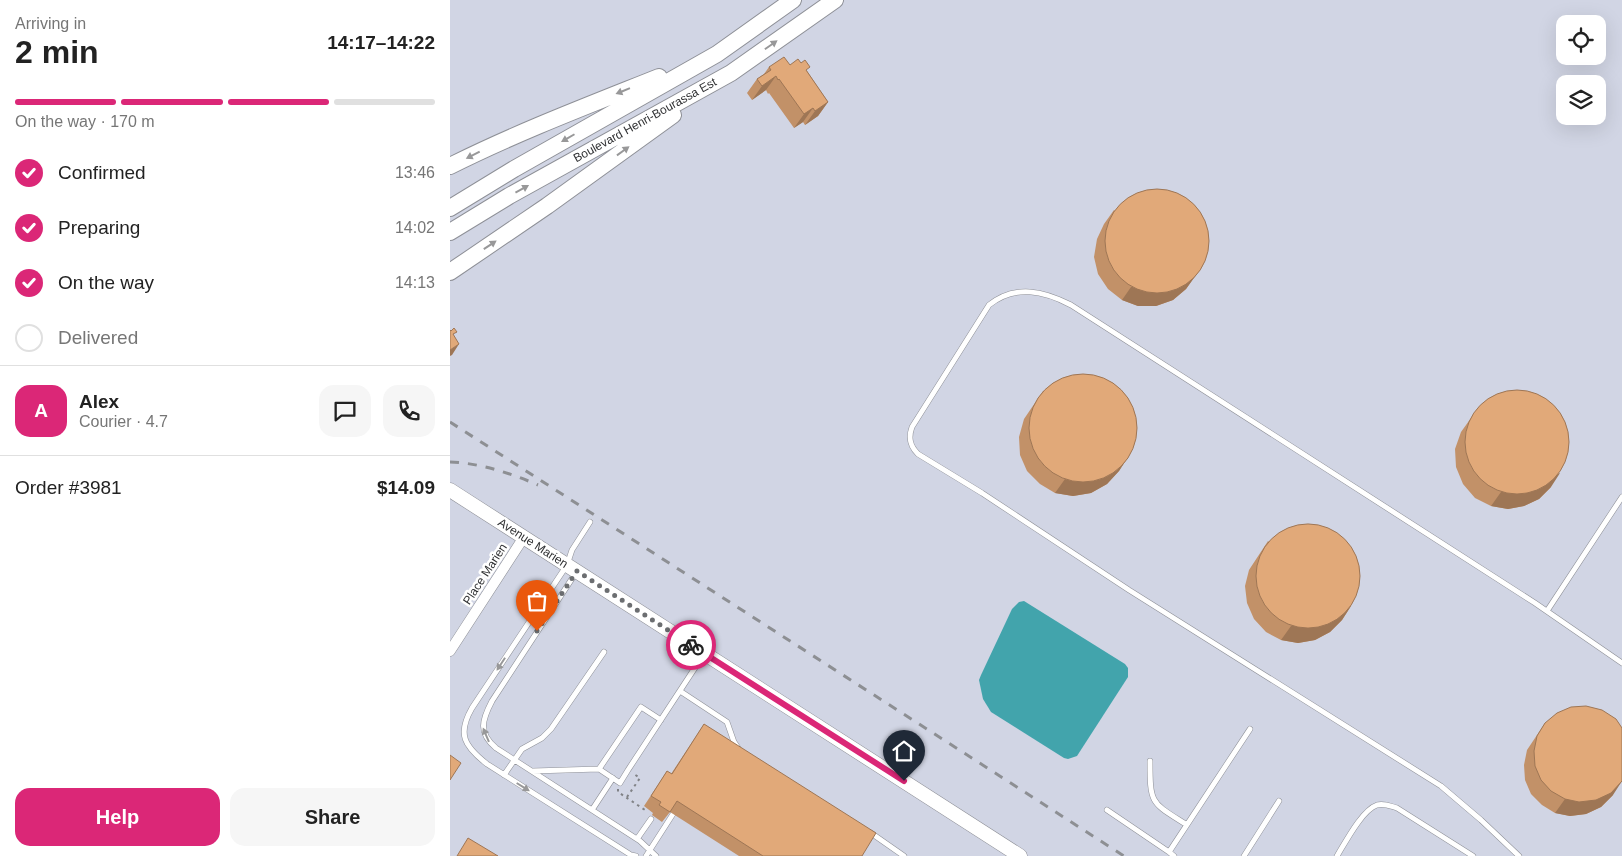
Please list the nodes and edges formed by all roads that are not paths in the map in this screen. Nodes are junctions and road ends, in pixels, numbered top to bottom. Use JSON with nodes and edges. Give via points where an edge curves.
{"nodes":[{"id":1,"x":793,"y":0,"type":"edge"},
{"id":2,"x":834,"y":0,"type":"edge"},
{"id":3,"x":717,"y":54,"type":"junction"},
{"id":4,"x":731,"y":73,"type":"junction"},
{"id":5,"x":450,"y":166,"type":"edge"},
{"id":6,"x":450,"y":208,"type":"edge"},
{"id":7,"x":450,"y":232,"type":"edge"},
{"id":8,"x":450,"y":272,"type":"edge"},
{"id":9,"x":450,"y":490,"type":"edge"},
{"id":10,"x":1622,"y":498,"type":"edge"},
{"id":11,"x":590,"y":522,"type":"dead end"},
{"id":12,"x":524,"y":537,"type":"junction"},
{"id":13,"x":572,"y":568,"type":"junction"},
{"id":14,"x":1547,"y":611,"type":"junction"},
{"id":15,"x":450,"y":651,"type":"edge"},
{"id":16,"x":604,"y":652,"type":"dead end"},
{"id":17,"x":704,"y":654,"type":"junction"},
{"id":18,"x":1622,"y":663,"type":"edge"},
{"id":19,"x":680,"y":691,"type":"junction"},
{"id":20,"x":661,"y":720,"type":"junction"},
{"id":21,"x":1250,"y":729,"type":"dead end"},
{"id":22,"x":744,"y":755,"type":"edge"},
{"id":23,"x":513,"y":760,"type":"junction"},
{"id":24,"x":1150,"y":761,"type":"dead end"},
{"id":25,"x":600,"y":769,"type":"junction"},
{"id":26,"x":532,"y":771,"type":"junction"},
{"id":27,"x":504,"y":774,"type":"junction"},
{"id":28,"x":613,"y":778,"type":"junction"},
{"id":29,"x":1279,"y":800,"type":"dead end"},
{"id":30,"x":592,"y":810,"type":"junction"},
{"id":31,"x":1107,"y":810,"type":"dead end"},
{"id":32,"x":673,"y":814,"type":"edge"},
{"id":33,"x":651,"y":819,"type":"dead end"},
{"id":34,"x":1187,"y":825,"type":"junction"},
{"id":35,"x":862,"y":828,"type":"edge"},
{"id":36,"x":637,"y":839,"type":"junction"},
{"id":37,"x":650,"y":850,"type":"junction"},
{"id":38,"x":1171,"y":854,"type":"edge"},
{"id":39,"x":636,"y":856,"type":"edge"},
{"id":40,"x":646,"y":856,"type":"edge"},
{"id":41,"x":656,"y":856,"type":"edge"},
{"id":42,"x":904,"y":856,"type":"edge"},
{"id":43,"x":1020,"y":856,"type":"edge"},
{"id":44,"x":1244,"y":856,"type":"edge"},
{"id":45,"x":1337,"y":856,"type":"edge"},
{"id":46,"x":1473,"y":856,"type":"edge"},
{"id":47,"x":1519,"y":856,"type":"edge"}],
"edges":[{"from":1,"to":3,"type":"main road","name":"Boulevard Henri-Bourassa Est"},
{"from":4,"to":2,"type":"main road","name":"Boulevard Henri-Bourassa Est","one_way":true},
{"from":3,"to":5,"type":"main road","one_way":true,"via":[[544,123]]},
{"from":3,"to":6,"type":"main road","name":"Boulevard Henri-Bourassa Est","one_way":true},
{"from":7,"to":4,"type":"main road","name":"Boulevard Henri-Bourassa Est","one_way":true,"via":[[508,196]]},
{"from":8,"to":4,"type":"main road","one_way":true},
{"from":9,"to":12,"type":"street","name":"Avenue Marien"},
{"from":10,"to":14,"type":"lane"},
{"from":11,"to":13,"type":"lane","via":[[572,550]]},
{"from":12,"to":13,"type":"street","name":"Avenue Marien"},
{"from":12,"to":15,"type":"street","name":"Place Marien"},
{"from":13,"to":17,"type":"street","name":"Avenue Marien"},
{"from":23,"to":13,"type":"lane","one_way":true,"via":[[486,738],[483,725],[486,710]]},
{"from":13,"to":27,"type":"lane","one_way":true,"via":[[472,708],[464,724],[463,735],[469,748]]},
{"from":14,"to":18,"type":"lane"},
{"from":14,"to":47,"type":"lane","via":[[1092,318],[1047,294],[1024,290],[1005,295],[989,305],[910,433],[910,444],[918,454],[1441,786]]},
{"from":16,"to":23,"type":"lane","via":[[551,729],[522,749]]},
{"from":17,"to":19,"type":"lane"},
{"from":17,"to":43,"type":"street","name":"Avenue Marien"},
{"from":19,"to":20,"type":"lane"},
{"from":19,"to":22,"type":"lane","via":[[727,722],[734,742]]},
{"from":20,"to":25,"type":"lane","via":[[641,706]]},
{"from":20,"to":28,"type":"lane","via":[[620,783]]},
{"from":21,"to":34,"type":"lane"},
{"from":23,"to":26,"type":"lane"},
{"from":23,"to":27,"type":"lane"},
{"from":24,"to":34,"type":"lane","via":[[1154,801]]},
{"from":25,"to":26,"type":"lane"},
{"from":25,"to":28,"type":"lane"},
{"from":26,"to":30,"type":"lane"},
{"from":27,"to":39,"type":"lane","one_way":true},
{"from":28,"to":30,"type":"lane"},
{"from":29,"to":44,"type":"lane"},
{"from":30,"to":36,"type":"lane"},
{"from":31,"to":38,"type":"lane"},
{"from":32,"to":37,"type":"lane"},
{"from":33,"to":36,"type":"lane"},
{"from":34,"to":38,"type":"lane"},
{"from":35,"to":42,"type":"lane"},
{"from":36,"to":37,"type":"lane"},
{"from":37,"to":40,"type":"lane"},
{"from":37,"to":41,"type":"lane"},
{"from":45,"to":46,"type":"lane","via":[[1366,813],[1383,804],[1397,808]]}]}
